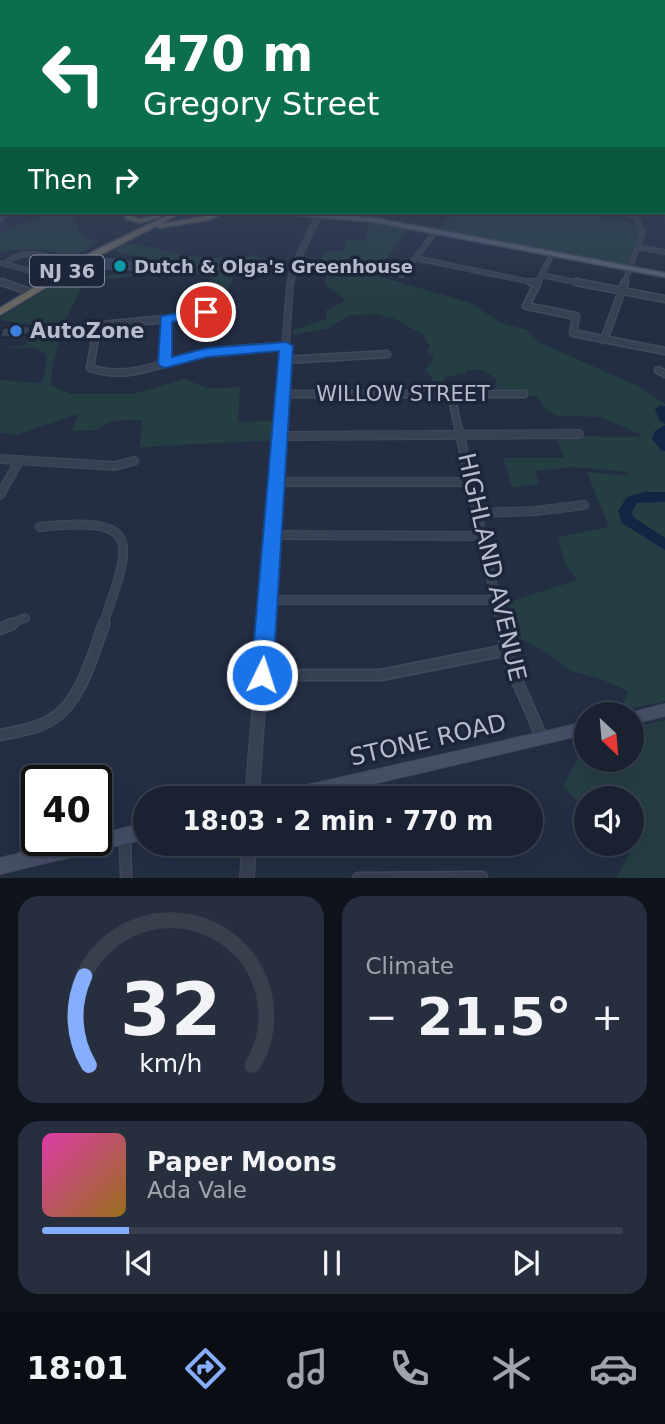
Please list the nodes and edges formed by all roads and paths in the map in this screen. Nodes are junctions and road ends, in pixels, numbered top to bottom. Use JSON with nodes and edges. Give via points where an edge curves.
{"nodes":[{"id":1,"x":119,"y":214,"type":"edge"},
{"id":2,"x":128,"y":214,"type":"edge"},
{"id":3,"x":164,"y":214,"type":"edge"},
{"id":4,"x":174,"y":214,"type":"edge"},
{"id":5,"x":219,"y":214,"type":"edge"},
{"id":6,"x":319,"y":214,"type":"edge"},
{"id":7,"x":326,"y":214,"type":"edge"},
{"id":8,"x":637,"y":214,"type":"edge"},
{"id":9,"x":158,"y":217,"type":"junction"},
{"id":10,"x":435,"y":232,"type":"junction"},
{"id":11,"x":136,"y":233,"type":"junction"},
{"id":12,"x":120,"y":236,"type":"junction"},
{"id":13,"x":638,"y":247,"type":"junction"},
{"id":14,"x":665,"y":252,"type":"edge"},
{"id":15,"x":552,"y":254,"type":"junction"},
{"id":16,"x":415,"y":258,"type":"junction"},
{"id":17,"x":3,"y":263,"type":"edge"},
{"id":18,"x":72,"y":263,"type":"junction"},
{"id":19,"x":630,"y":268,"type":"junction"},
{"id":20,"x":402,"y":275,"type":"dead end"},
{"id":21,"x":541,"y":275,"type":"junction"},
{"id":22,"x":665,"y":275,"type":"edge"},
{"id":23,"x":50,"y":276,"type":"junction"},
{"id":24,"x":0,"y":281,"type":"edge"},
{"id":25,"x":536,"y":283,"type":"junction"},
{"id":26,"x":27,"y":291,"type":"junction"},
{"id":27,"x":622,"y":291,"type":"junction"},
{"id":28,"x":665,"y":299,"type":"edge"},
{"id":29,"x":0,"y":310,"type":"edge"},
{"id":30,"x":206,"y":312,"type":"dead end"},
{"id":31,"x":166,"y":319,"type":"junction"},
{"id":32,"x":604,"y":340,"type":"junction"},
{"id":33,"x":286,"y":346,"type":"junction"},
{"id":34,"x":665,"y":351,"type":"edge"},
{"id":35,"x":387,"y":354,"type":"dead end"},
{"id":36,"x":285,"y":360,"type":"junction"},
{"id":37,"x":165,"y":363,"type":"junction"},
{"id":38,"x":283,"y":394,"type":"junction"},
{"id":39,"x":451,"y":394,"type":"junction"},
{"id":40,"x":524,"y":394,"type":"dead end"},
{"id":41,"x":579,"y":434,"type":"dead end"},
{"id":42,"x":461,"y":435,"type":"junction"},
{"id":43,"x":280,"y":436,"type":"junction"},
{"id":44,"x":0,"y":459,"type":"edge"},
{"id":45,"x":19,"y":461,"type":"junction"},
{"id":46,"x":134,"y":461,"type":"dead end"},
{"id":47,"x":276,"y":482,"type":"junction"},
{"id":48,"x":472,"y":482,"type":"junction"},
{"id":49,"x":0,"y":495,"type":"edge"},
{"id":50,"x":584,"y":505,"type":"dead end"},
{"id":51,"x":478,"y":513,"type":"junction"},
{"id":52,"x":40,"y":527,"type":"dead end"},
{"id":53,"x":272,"y":535,"type":"junction"},
{"id":54,"x":483,"y":536,"type":"junction"},
{"id":55,"x":267,"y":600,"type":"junction"},
{"id":56,"x":496,"y":600,"type":"junction"},
{"id":57,"x":25,"y":618,"type":"dead end"},
{"id":58,"x":0,"y":629,"type":"edge"},
{"id":59,"x":507,"y":650,"type":"junction"},
{"id":60,"x":262,"y":675,"type":"junction"},
{"id":61,"x":665,"y":709,"type":"edge"},
{"id":62,"x":644,"y":715,"type":"edge"},
{"id":63,"x":574,"y":731,"type":"edge"},
{"id":64,"x":0,"y":735,"type":"edge"},
{"id":65,"x":542,"y":738,"type":"junction"},
{"id":66,"x":253,"y":786,"type":"edge"},
{"id":67,"x":333,"y":786,"type":"edge"},
{"id":68,"x":133,"y":834,"type":"edge"},
{"id":69,"x":125,"y":836,"type":"junction"},
{"id":70,"x":248,"y":856,"type":"edge"},
{"id":71,"x":3,"y":870,"type":"edge"},
{"id":72,"x":481,"y":877,"type":"edge"},
{"id":73,"x":126,"y":878,"type":"edge"},
{"id":74,"x":247,"y":878,"type":"edge"},
{"id":75,"x":358,"y":878,"type":"edge"}],
"edges":[{"from":1,"to":12,"type":"highway","via":[[127,227]]},
{"from":2,"to":9,"type":"highway","via":[[135,220]]},
{"from":3,"to":9,"type":"highway","number":"NJ 36"},
{"from":4,"to":11,"type":"highway","number":"NJ 36"},
{"from":5,"to":11,"type":"highway"},
{"from":6,"to":33,"type":"street","via":[[293,271]]},
{"from":7,"to":10,"type":"main road"},
{"from":8,"to":13,"type":"street","via":[[643,232]]},
{"from":9,"to":12,"type":"highway","number":"NJ 36"},
{"from":10,"to":15,"type":"main road"},
{"from":10,"to":16,"type":"street"},
{"from":11,"to":29,"type":"highway","number":"NJ 36"},
{"from":12,"to":18,"type":"highway","number":"NJ 36"},
{"from":13,"to":14,"type":"street"},
{"from":13,"to":19,"type":"street"},
{"from":15,"to":19,"type":"main road"},
{"from":15,"to":21,"type":"street"},
{"from":16,"to":20,"type":"street"},
{"from":16,"to":25,"type":"street"},
{"from":17,"to":18,"type":"street","via":[[27,253]]},
{"from":17,"to":23,"type":"street"},
{"from":18,"to":23,"type":"highway","number":"NJ 36"},
{"from":19,"to":22,"type":"main road"},
{"from":19,"to":27,"type":"street"},
{"from":21,"to":25,"type":"street"},
{"from":21,"to":27,"type":"street"},
{"from":23,"to":26,"type":"highway","number":"NJ 36"},
{"from":24,"to":26,"type":"street"},
{"from":25,"to":32,"type":"street","via":[[525,305],[576,316],[572,335]]},
{"from":26,"to":29,"type":"highway","number":"NJ 36"},
{"from":27,"to":28,"type":"street"},
{"from":27,"to":32,"type":"street"},
{"from":30,"to":31,"type":"street"},
{"from":31,"to":37,"type":"street"},
{"from":31,"to":37,"type":"street","via":[[101,325],[90,368],[114,374]]},
{"from":32,"to":34,"type":"street"},
{"from":33,"to":36,"type":"street"},
{"from":33,"to":37,"type":"street","via":[[207,353]]},
{"from":35,"to":36,"type":"street"},
{"from":36,"to":38,"type":"street"},
{"from":38,"to":39,"type":"street","name":"WILLOW STREET"},
{"from":38,"to":43,"type":"street"},
{"from":39,"to":40,"type":"street","name":"WILLOW STREET"},
{"from":39,"to":42,"type":"street","name":"HIGHLAND AVENUE"},
{"from":41,"to":42,"type":"street"},
{"from":42,"to":43,"type":"street"},
{"from":42,"to":48,"type":"street","name":"HIGHLAND AVENUE"},
{"from":43,"to":47,"type":"street"},
{"from":44,"to":45,"type":"street"},
{"from":45,"to":46,"type":"street","via":[[116,466]]},
{"from":45,"to":49,"type":"street"},
{"from":47,"to":48,"type":"street"},
{"from":47,"to":53,"type":"street"},
{"from":48,"to":51,"type":"street","name":"HIGHLAND AVENUE"},
{"from":50,"to":51,"type":"street"},
{"from":51,"to":54,"type":"street","name":"HIGHLAND AVENUE"},
{"from":52,"to":64,"type":"street","via":[[103,524],[118,532],[124,555],[110,608],[75,691],[58,716]]},
{"from":53,"to":54,"type":"street"},
{"from":53,"to":55,"type":"street"},
{"from":54,"to":56,"type":"street","name":"HIGHLAND AVENUE"},
{"from":55,"to":56,"type":"street"},
{"from":55,"to":60,"type":"street"},
{"from":56,"to":59,"type":"street","name":"HIGHLAND AVENUE"},
{"from":57,"to":58,"type":"street"},
{"from":59,"to":60,"type":"street","via":[[381,675]]},
{"from":59,"to":65,"type":"street","name":"HIGHLAND AVENUE"},
{"from":60,"to":66,"type":"street"},
{"from":61,"to":62,"type":"main road"},
{"from":63,"to":65,"type":"main road","name":"STONE ROAD"},
{"from":65,"to":67,"type":"main road","name":"STONE ROAD"},
{"from":68,"to":69,"type":"main road"},
{"from":69,"to":71,"type":"main road"},
{"from":69,"to":73,"type":"street"},
{"from":70,"to":74,"type":"street"},
{"from":72,"to":75,"type":"street"}]}
